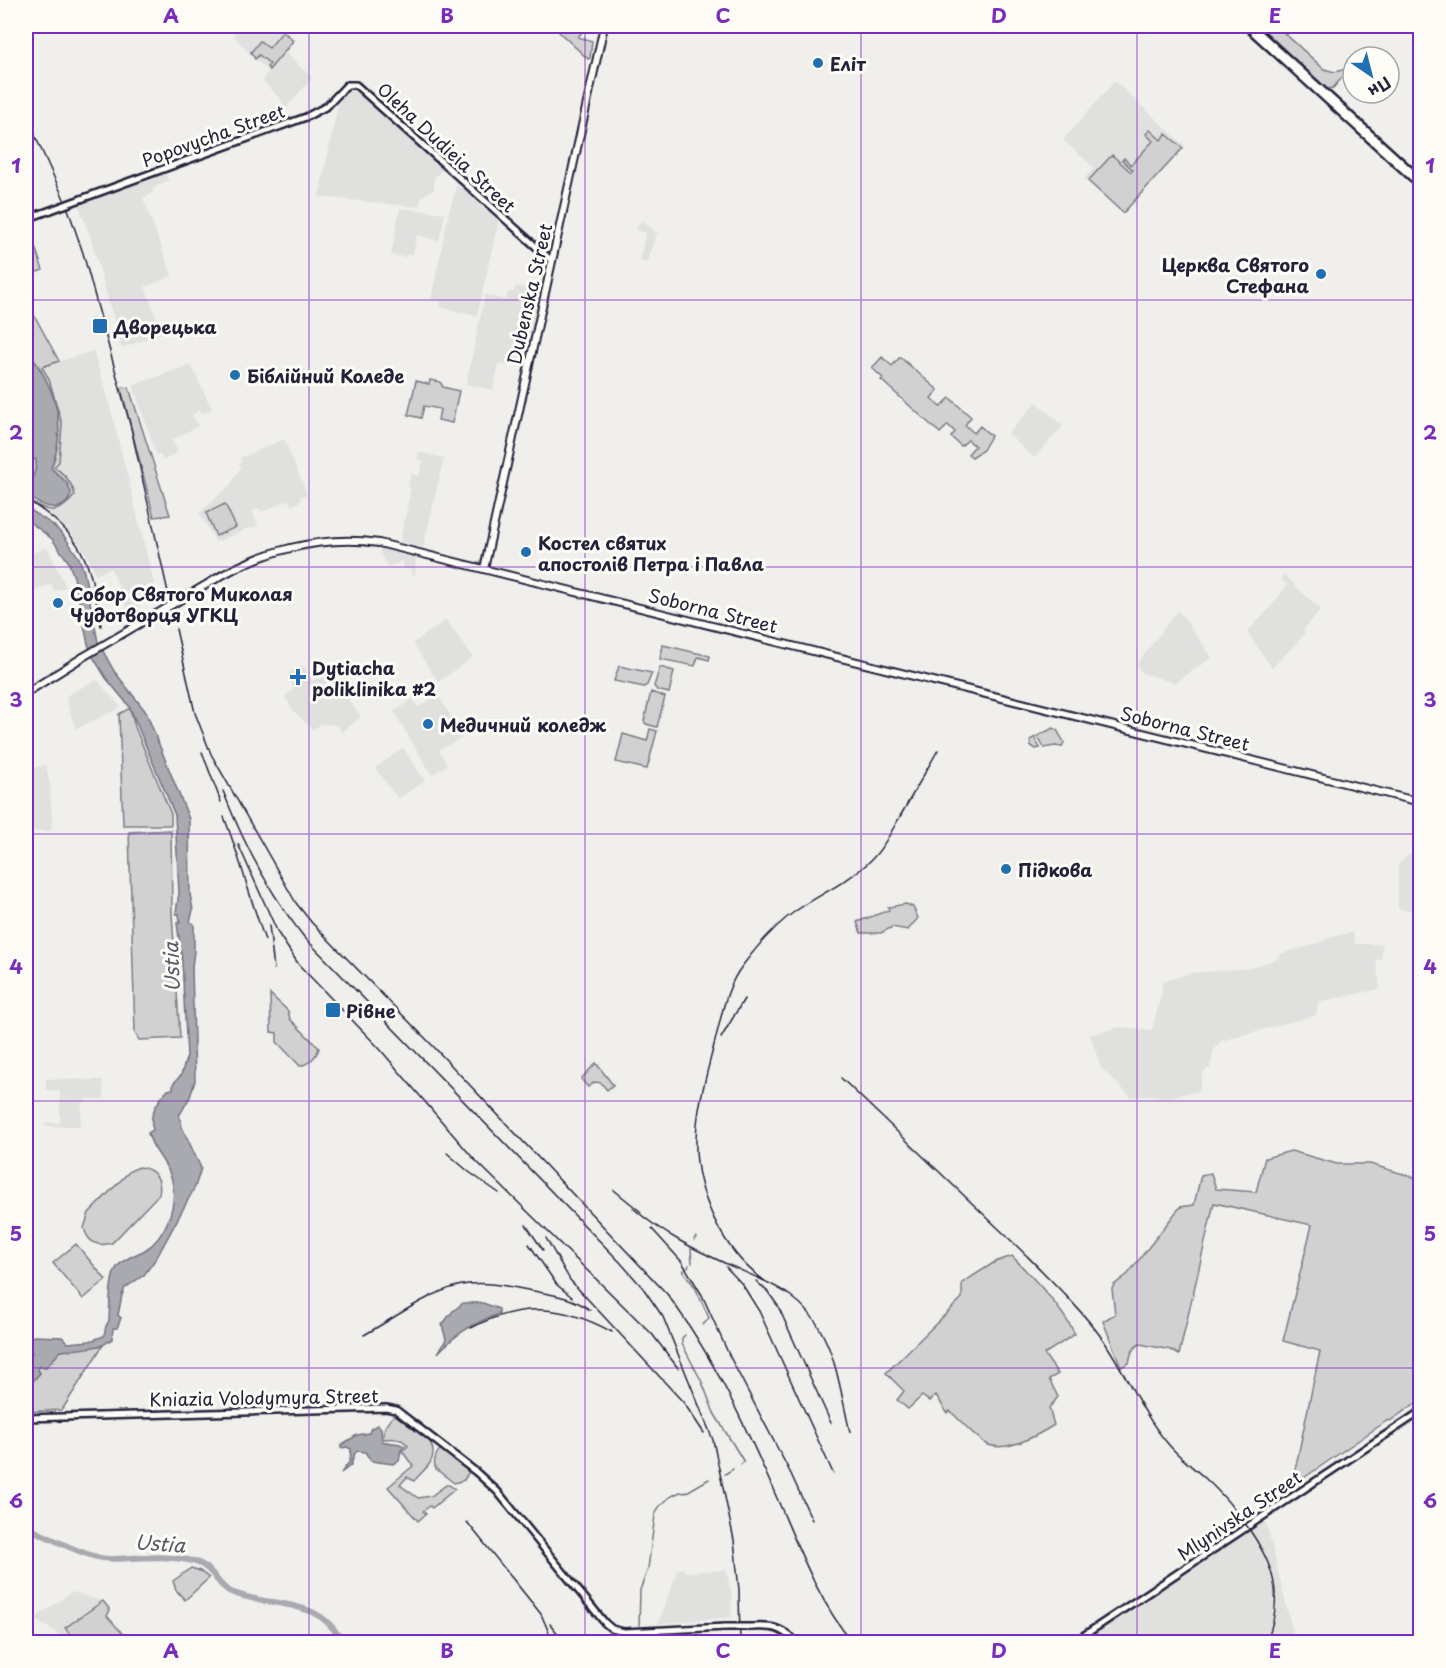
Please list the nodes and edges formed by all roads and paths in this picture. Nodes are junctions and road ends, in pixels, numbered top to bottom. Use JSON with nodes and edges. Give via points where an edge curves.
{"nodes":[{"id":1,"x":604,"y":26,"type":"edge"},
{"id":2,"x":1246,"y":26,"type":"edge"},
{"id":3,"x":1252,"y":26,"type":"edge"},
{"id":4,"x":347,"y":85,"type":"joint"},
{"id":5,"x":1420,"y":179,"type":"edge"},
{"id":6,"x":1420,"y":185,"type":"edge"},
{"id":7,"x":26,"y":219,"type":"edge"},
{"id":8,"x":552,"y":261,"type":"junction"},
{"id":9,"x":484,"y":568,"type":"junction"},
{"id":10,"x":26,"y":693,"type":"edge"},
{"id":11,"x":1420,"y":802,"type":"edge"},
{"id":12,"x":1420,"y":1412,"type":"edge"},
{"id":13,"x":26,"y":1418,"type":"edge"},
{"id":14,"x":797,"y":1642,"type":"edge"},
{"id":15,"x":1074,"y":1642,"type":"edge"}],
"edges":[{"from":1,"to":8,"type":"main road","name":"Dubenska Street"},
{"from":2,"to":6,"type":"main road"},
{"from":3,"to":5,"type":"main road"},
{"from":4,"to":7,"type":"main road","name":"Popovycha Street","bridge":true,"via":[[327,106],[312,114]]},
{"from":4,"to":8,"type":"main road","name":"Oleha Dudieia Street","via":[[361,88]]},
{"from":8,"to":9,"type":"main road","name":"Dubenska Street"},
{"from":9,"to":10,"type":"main road","name":"Soborna Street","bridge":true,"via":[[379,543],[317,543],[283,550],[246,563],[208,584]]},
{"from":9,"to":11,"type":"main road","name":"Soborna Street"},
{"from":12,"to":15,"type":"main road","name":"Mlynivska Street"},
{"from":13,"to":14,"type":"main road","name":"Kniazia Volodymyra Street","bridge":true,"via":[[396,1410],[497,1491],[612,1629],[624,1632],[774,1627]]}]}
